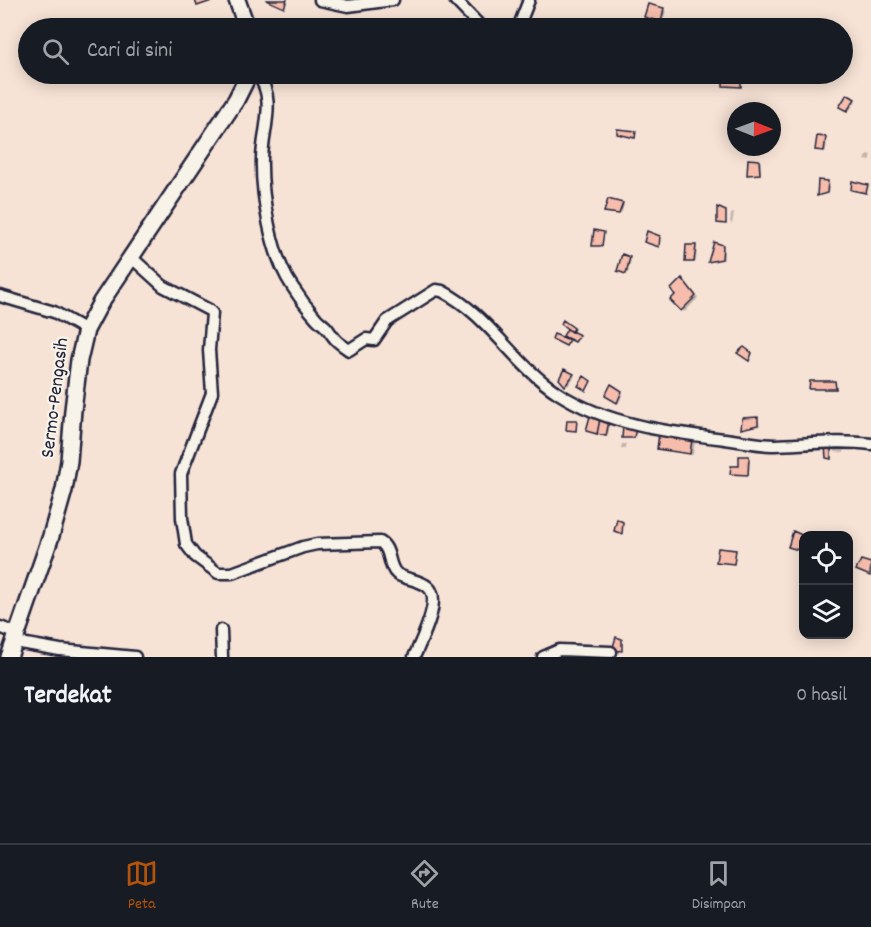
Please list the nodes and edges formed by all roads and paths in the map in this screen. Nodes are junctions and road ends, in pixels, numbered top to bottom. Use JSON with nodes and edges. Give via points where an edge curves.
{"nodes":[{"id":1,"x":237,"y":0,"type":"edge"},
{"id":2,"x":320,"y":0,"type":"edge"},
{"id":3,"x":393,"y":0,"type":"edge"},
{"id":4,"x":455,"y":0,"type":"edge"},
{"id":5,"x":529,"y":0,"type":"edge"},
{"id":6,"x":244,"y":18,"type":"edge"},
{"id":7,"x":472,"y":18,"type":"edge"},
{"id":8,"x":522,"y":18,"type":"edge"},
{"id":9,"x":244,"y":84,"type":"edge"},
{"id":10,"x":263,"y":84,"type":"edge"},
{"id":11,"x":131,"y":258,"type":"junction"},
{"id":12,"x":0,"y":296,"type":"edge"},
{"id":13,"x":86,"y":330,"type":"junction"},
{"id":14,"x":871,"y":444,"type":"edge"},
{"id":15,"x":0,"y":627,"type":"edge"},
{"id":16,"x":221,"y":630,"type":"dead end"},
{"id":17,"x":16,"y":638,"type":"junction"},
{"id":18,"x":611,"y":652,"type":"dead end"},
{"id":19,"x":9,"y":657,"type":"edge"},
{"id":20,"x":135,"y":657,"type":"edge"},
{"id":21,"x":222,"y":657,"type":"edge"},
{"id":22,"x":414,"y":657,"type":"edge"},
{"id":23,"x":543,"y":657,"type":"edge"}],
"edges":[{"from":1,"to":6,"type":"main road"},
{"from":2,"to":3,"type":"street","via":[[348,6]]},
{"from":4,"to":7,"type":"street"},
{"from":5,"to":8,"type":"street"},
{"from":9,"to":11,"type":"main road","name":"Sermo-Pengasih"},
{"from":10,"to":14,"type":"street","via":[[268,103],[262,175],[279,263],[332,339],[349,350],[366,339],[374,340],[387,321],[436,290],[442,291],[482,321],[555,392],[614,418],[647,428],[750,443]]},
{"from":11,"to":13,"type":"main road","name":"Sermo-Pengasih"},
{"from":11,"to":22,"type":"street","via":[[164,286],[212,313],[211,399],[181,474],[182,518],[189,550],[213,570],[232,573],[310,545],[380,542],[386,547],[395,572],[431,590],[432,610]]},
{"from":12,"to":13,"type":"street","via":[[54,312]]},
{"from":13,"to":17,"type":"main road","name":"Sermo-Pengasih","via":[[64,490]]},
{"from":15,"to":17,"type":"street"},
{"from":16,"to":21,"type":"street"},
{"from":17,"to":19,"type":"main road","name":"Sermo-Pengasih"},
{"from":17,"to":20,"type":"street","via":[[60,650]]},
{"from":18,"to":23,"type":"street","via":[[559,650]]}]}
